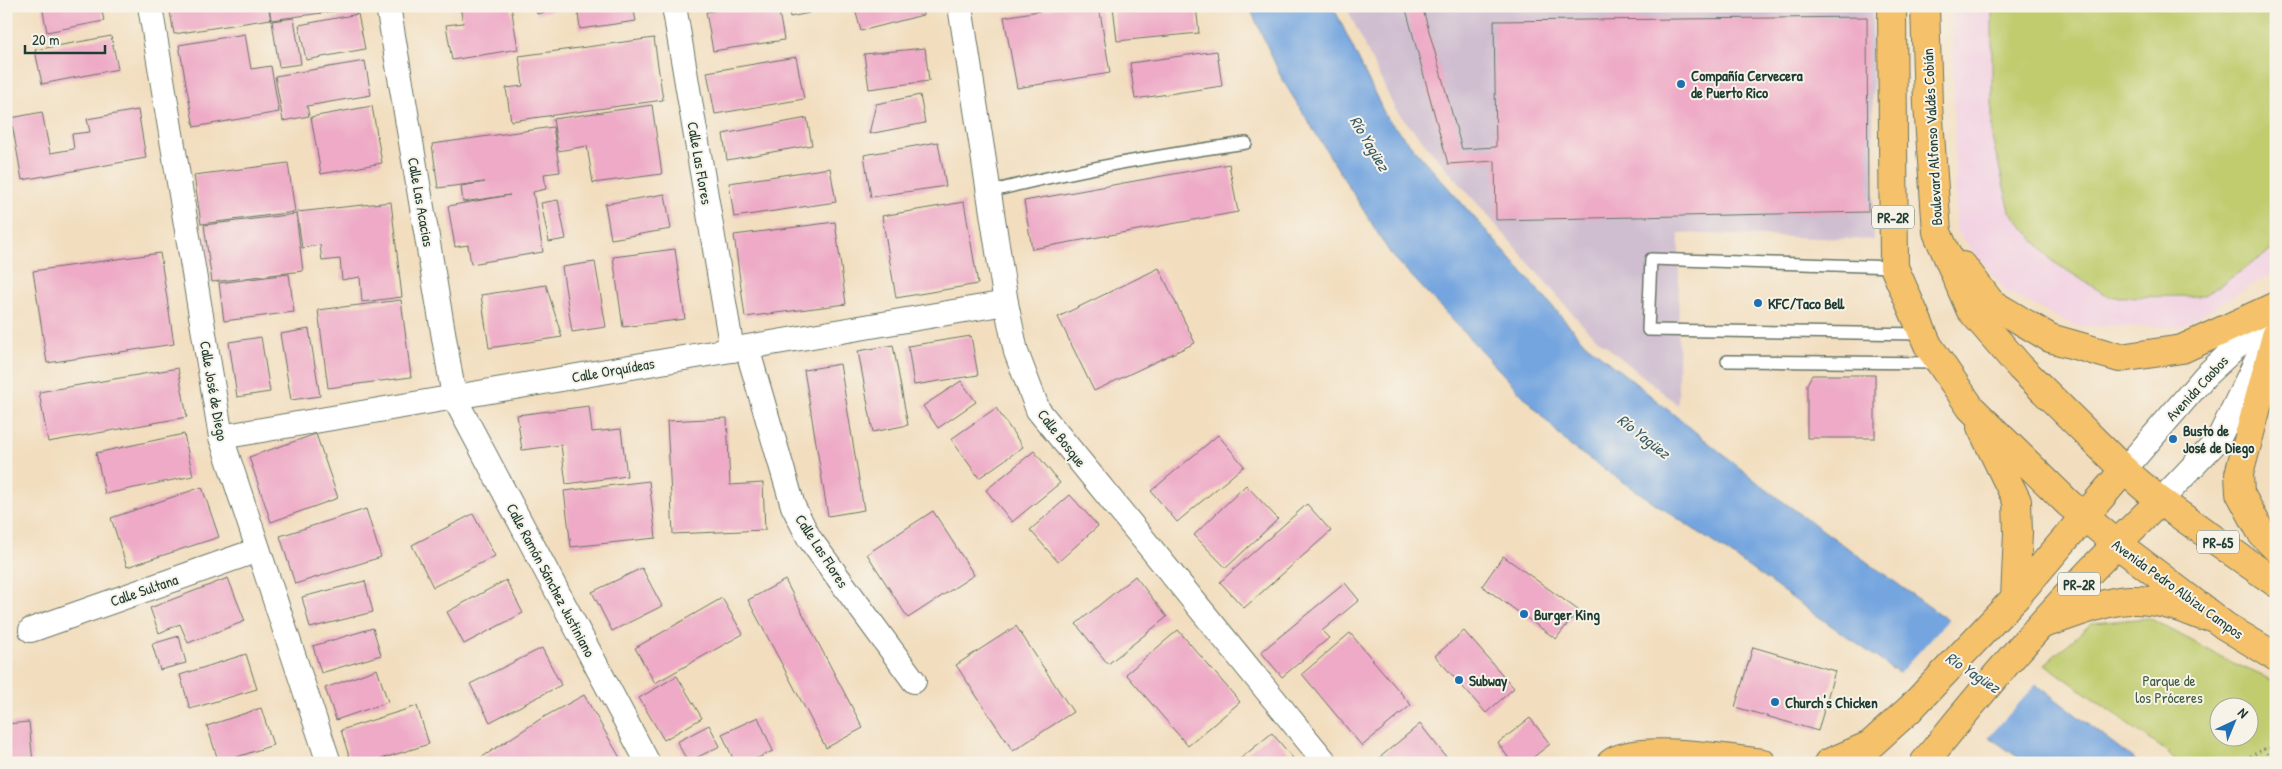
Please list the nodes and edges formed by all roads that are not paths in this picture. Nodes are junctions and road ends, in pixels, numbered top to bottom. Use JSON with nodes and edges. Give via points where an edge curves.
{"nodes":[{"id":1,"x":150,"y":6,"type":"edge"},
{"id":2,"x":388,"y":6,"type":"edge"},
{"id":3,"x":674,"y":6,"type":"edge"},
{"id":4,"x":960,"y":6,"type":"edge"},
{"id":5,"x":1892,"y":6,"type":"edge"},
{"id":6,"x":1926,"y":6,"type":"edge"},
{"id":7,"x":1246,"y":143,"type":"dead end"},
{"id":8,"x":989,"y":192,"type":"junction"},
{"id":9,"x":1937,"y":232,"type":"junction"},
{"id":10,"x":1894,"y":267,"type":"junction"},
{"id":11,"x":1006,"y":303,"type":"junction"},
{"id":12,"x":2276,"y":306,"type":"edge"},
{"id":13,"x":2276,"y":310,"type":"edge"},
{"id":14,"x":2276,"y":321,"type":"edge"},
{"id":15,"x":1923,"y":334,"type":"junction"},
{"id":16,"x":2276,"y":336,"type":"edge"},
{"id":17,"x":739,"y":349,"type":"junction"},
{"id":18,"x":1727,"y":360,"type":"dead end"},
{"id":19,"x":1940,"y":363,"type":"junction"},
{"id":20,"x":454,"y":397,"type":"junction"},
{"id":21,"x":1971,"y":408,"type":"junction"},
{"id":22,"x":221,"y":437,"type":"junction"},
{"id":23,"x":2124,"y":470,"type":"junction"},
{"id":24,"x":2160,"y":501,"type":"junction"},
{"id":25,"x":2083,"y":517,"type":"junction"},
{"id":26,"x":2116,"y":543,"type":"junction"},
{"id":27,"x":2276,"y":548,"type":"edge"},
{"id":28,"x":258,"y":550,"type":"junction"},
{"id":29,"x":2276,"y":583,"type":"edge"},
{"id":30,"x":2014,"y":598,"type":"junction"},
{"id":31,"x":2042,"y":625,"type":"junction"},
{"id":32,"x":2225,"y":626,"type":"junction"},
{"id":33,"x":31,"y":630,"type":"dead end"},
{"id":34,"x":2276,"y":657,"type":"edge"},
{"id":35,"x":914,"y":681,"type":"dead end"},
{"id":36,"x":1662,"y":758,"type":"edge"},
{"id":37,"x":329,"y":763,"type":"edge"},
{"id":38,"x":648,"y":763,"type":"edge"},
{"id":39,"x":1326,"y":763,"type":"edge"},
{"id":40,"x":1611,"y":763,"type":"edge"},
{"id":41,"x":1762,"y":763,"type":"edge"},
{"id":42,"x":1828,"y":763,"type":"edge"},
{"id":43,"x":1924,"y":763,"type":"edge"}],
"edges":[{"from":1,"to":22,"type":"street","name":"Calle José de Diego"},
{"from":2,"to":20,"type":"street","name":"Calle Las Acacias"},
{"from":3,"to":17,"type":"street","name":"Calle Las Flores"},
{"from":4,"to":8,"type":"street","name":"Calle Bosque"},
{"from":5,"to":10,"type":"main road","number":"PR-2R"},
{"from":6,"to":9,"type":"main road","name":"Boulevard Alfonso Valdés Cobián","number":"PR-2R","via":[[1928,105]]},
{"from":7,"to":8,"type":"lane","via":[[1077,171]]},
{"from":8,"to":11,"type":"street","name":"Calle Bosque"},
{"from":9,"to":12,"type":"main road","via":[[1991,303],[2050,338],[2120,358],[2182,349]]},
{"from":9,"to":23,"type":"main road","name":"Boulevard Alfonso Valdés Cobián","number":"PR-2R","via":[[1970,309],[2020,367]]},
{"from":10,"to":15,"type":"main road","number":"PR-2R"},
{"from":10,"to":15,"type":"lane","via":[[1651,259],[1648,330]]},
{"from":11,"to":17,"type":"street","name":"Calle Orquídeas"},
{"from":11,"to":39,"type":"street","name":"Calle Bosque","via":[[1016,352],[1038,410]]},
{"from":13,"to":23,"type":"street","name":"Avenida Caobos","via":[[2205,376]]},
{"from":14,"to":24,"type":"street","name":"Avenida Caobos","via":[[2218,440]]},
{"from":15,"to":19,"type":"main road","number":"PR-2R"},
{"from":16,"to":27,"type":"main road","via":[[2238,474],[2240,493],[2262,534]]},
{"from":17,"to":20,"type":"street","name":"Calle Orquídeas"},
{"from":17,"to":35,"type":"street","name":"Calle Las Flores","via":[[793,506],[809,538]]},
{"from":18,"to":19,"type":"lane"},
{"from":19,"to":21,"type":"main road","number":"PR-2R"},
{"from":20,"to":22,"type":"street","name":"Calle Orquídeas"},
{"from":20,"to":38,"type":"street","name":"Calle Ramón Sánchez Justiniano"},
{"from":21,"to":25,"type":"main road","number":"PR-2R"},
{"from":21,"to":30,"type":"main road","via":[[2016,501],[2018,533]]},
{"from":22,"to":28,"type":"street","name":"Calle José de Diego"},
{"from":23,"to":24,"type":"main road","number":"PR-65"},
{"from":23,"to":25,"type":"main road","number":"PR-2R"},
{"from":24,"to":26,"type":"main road","number":"PR-2R"},
{"from":24,"to":29,"type":"main road","number":"PR-65"},
{"from":25,"to":26,"type":"main road","name":"Avenida Pedro Albizu Campos"},
{"from":25,"to":30,"type":"main road","number":"PR-2R"},
{"from":26,"to":31,"type":"main road","number":"PR-2R"},
{"from":26,"to":32,"type":"main road","name":"Avenida Pedro Albizu Campos"},
{"from":28,"to":33,"type":"street","name":"Calle Sultana"},
{"from":28,"to":37,"type":"street","name":"Calle José de Diego"},
{"from":30,"to":42,"type":"main road","number":"PR-2R","via":[[1910,709],[1870,745]]},
{"from":31,"to":32,"type":"main road","via":[[2095,607],[2130,600],[2180,607]]},
{"from":31,"to":43,"type":"main road","number":"PR-2R"},
{"from":32,"to":34,"type":"main road","name":"Avenida Pedro Albizu Campos"},
{"from":36,"to":40,"type":"main road","via":[[1616,759]]},
{"from":36,"to":41,"type":"main road","via":[[1713,756]]}]}
